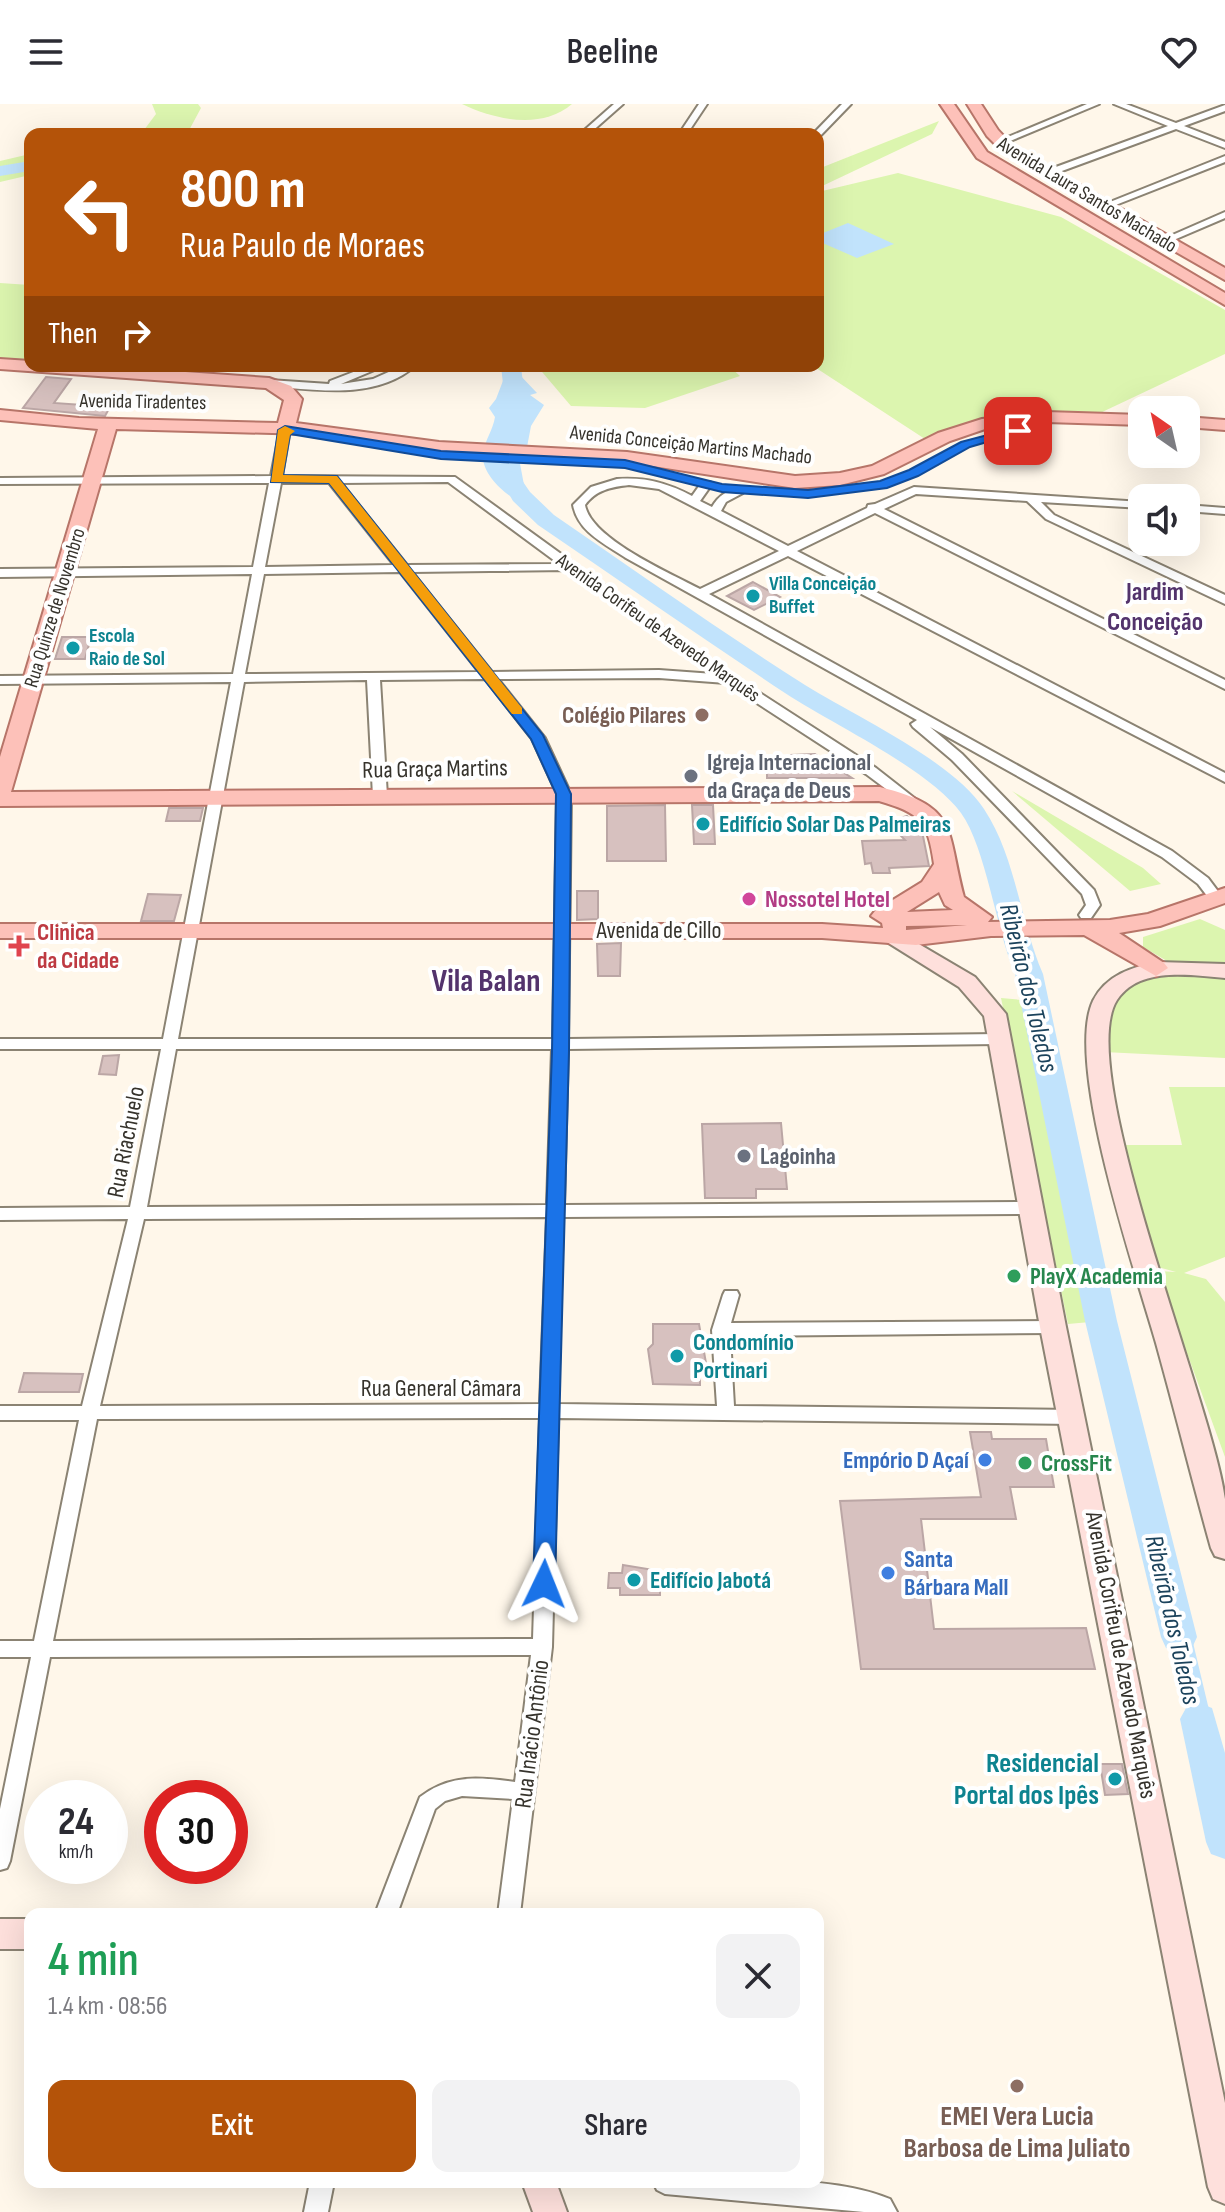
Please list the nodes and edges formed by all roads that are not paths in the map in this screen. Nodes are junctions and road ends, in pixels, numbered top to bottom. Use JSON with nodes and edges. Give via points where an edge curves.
{"nodes":[{"id":1,"x":619,"y":104,"type":"edge"},
{"id":2,"x":703,"y":104,"type":"edge"},
{"id":3,"x":847,"y":104,"type":"edge"},
{"id":4,"x":947,"y":104,"type":"edge"},
{"id":5,"x":974,"y":104,"type":"edge"},
{"id":6,"x":1095,"y":104,"type":"edge"},
{"id":7,"x":1118,"y":104,"type":"edge"},
{"id":8,"x":1225,"y":108,"type":"edge"},
{"id":9,"x":1176,"y":126,"type":"junction"},
{"id":10,"x":591,"y":128,"type":"edge"},
{"id":11,"x":687,"y":128,"type":"edge"},
{"id":12,"x":823,"y":128,"type":"edge"},
{"id":13,"x":996,"y":138,"type":"junction"},
{"id":14,"x":1225,"y":145,"type":"edge"},
{"id":15,"x":1225,"y":159,"type":"edge"},
{"id":16,"x":1048,"y":173,"type":"junction"},
{"id":17,"x":1105,"y":206,"type":"junction"},
{"id":18,"x":1225,"y":215,"type":"edge"},
{"id":19,"x":1166,"y":240,"type":"junction"},
{"id":20,"x":1225,"y":275,"type":"edge"},
{"id":21,"x":1225,"y":300,"type":"edge"},
{"id":22,"x":0,"y":364,"type":"edge"},
{"id":23,"x":24,"y":366,"type":"edge"},
{"id":24,"x":113,"y":372,"type":"edge"},
{"id":25,"x":364,"y":372,"type":"edge"},
{"id":26,"x":399,"y":372,"type":"edge"},
{"id":27,"x":269,"y":383,"type":"junction"},
{"id":28,"x":313,"y":386,"type":"junction"},
{"id":29,"x":0,"y":415,"type":"edge"},
{"id":30,"x":1128,"y":420,"type":"edge"},
{"id":31,"x":109,"y":423,"type":"junction"},
{"id":32,"x":1200,"y":423,"type":"edge"},
{"id":33,"x":1225,"y":425,"type":"edge"},
{"id":34,"x":285,"y":430,"type":"junction"},
{"id":35,"x":1128,"y":432,"type":"edge"},
{"id":36,"x":1200,"y":436,"type":"edge"},
{"id":37,"x":1225,"y":437,"type":"edge"},
{"id":38,"x":464,"y":453,"type":"joint"},
{"id":39,"x":545,"y":456,"type":"junction"},
{"id":40,"x":754,"y":477,"type":"junction"},
{"id":41,"x":276,"y":479,"type":"junction"},
{"id":42,"x":332,"y":479,"type":"junction"},
{"id":43,"x":93,"y":480,"type":"junction"},
{"id":44,"x":0,"y":481,"type":"edge"},
{"id":45,"x":739,"y":491,"type":"junction"},
{"id":46,"x":701,"y":492,"type":"junction"},
{"id":47,"x":1031,"y":498,"type":"junction"},
{"id":48,"x":1065,"y":500,"type":"junction"},
{"id":49,"x":1128,"y":504,"type":"edge"},
{"id":50,"x":872,"y":507,"type":"junction"},
{"id":51,"x":1200,"y":509,"type":"edge"},
{"id":52,"x":716,"y":510,"type":"junction"},
{"id":53,"x":1225,"y":511,"type":"edge"},
{"id":54,"x":1050,"y":517,"type":"junction"},
{"id":55,"x":789,"y":550,"type":"junction"},
{"id":56,"x":568,"y":567,"type":"junction"},
{"id":57,"x":256,"y":571,"type":"junction"},
{"id":58,"x":403,"y":571,"type":"junction"},
{"id":59,"x":65,"y":572,"type":"junction"},
{"id":60,"x":0,"y":573,"type":"edge"},
{"id":61,"x":699,"y":594,"type":"junction"},
{"id":62,"x":1225,"y":600,"type":"edge"},
{"id":63,"x":695,"y":657,"type":"junction"},
{"id":64,"x":476,"y":659,"type":"junction"},
{"id":65,"x":659,"y":674,"type":"junction"},
{"id":66,"x":373,"y":676,"type":"junction"},
{"id":67,"x":443,"y":676,"type":"junction"},
{"id":68,"x":489,"y":676,"type":"junction"},
{"id":69,"x":236,"y":677,"type":"junction"},
{"id":70,"x":34,"y":679,"type":"junction"},
{"id":71,"x":727,"y":679,"type":"junction"},
{"id":72,"x":0,"y":680,"type":"edge"},
{"id":73,"x":1225,"y":685,"type":"edge"},
{"id":74,"x":893,"y":702,"type":"junction"},
{"id":75,"x":978,"y":750,"type":"junction"},
{"id":76,"x":957,"y":757,"type":"junction"},
{"id":77,"x":871,"y":771,"type":"junction"},
{"id":78,"x":1225,"y":778,"type":"edge"},
{"id":79,"x":855,"y":792,"type":"junction"},
{"id":80,"x":564,"y":794,"type":"junction"},
{"id":81,"x":0,"y":796,"type":"edge"},
{"id":82,"x":380,"y":796,"type":"junction"},
{"id":83,"x":217,"y":797,"type":"junction"},
{"id":84,"x":917,"y":806,"type":"junction"},
{"id":85,"x":947,"y":861,"type":"junction"},
{"id":86,"x":1223,"y":900,"type":"edge"},
{"id":87,"x":987,"y":921,"type":"junction"},
{"id":88,"x":1086,"y":921,"type":"junction"},
{"id":89,"x":560,"y":929,"type":"junction"},
{"id":90,"x":0,"y":931,"type":"edge"},
{"id":91,"x":822,"y":931,"type":"junction"},
{"id":92,"x":191,"y":932,"type":"junction"},
{"id":93,"x":895,"y":937,"type":"junction"},
{"id":94,"x":1156,"y":968,"type":"junction"},
{"id":95,"x":1225,"y":971,"type":"edge"},
{"id":96,"x":1000,"y":1039,"type":"junction"},
{"id":97,"x":170,"y":1043,"type":"junction"},
{"id":98,"x":0,"y":1044,"type":"edge"},
{"id":99,"x":560,"y":1044,"type":"junction"},
{"id":100,"x":1031,"y":1208,"type":"junction"},
{"id":101,"x":555,"y":1211,"type":"junction"},
{"id":102,"x":0,"y":1214,"type":"edge"},
{"id":103,"x":137,"y":1215,"type":"junction"},
{"id":104,"x":731,"y":1295,"type":"dead end"},
{"id":105,"x":1053,"y":1327,"type":"junction"},
{"id":106,"x":721,"y":1330,"type":"junction"},
{"id":107,"x":550,"y":1411,"type":"junction"},
{"id":108,"x":0,"y":1413,"type":"edge"},
{"id":109,"x":89,"y":1413,"type":"junction"},
{"id":110,"x":726,"y":1413,"type":"junction"},
{"id":111,"x":1074,"y":1417,"type":"junction"},
{"id":112,"x":1225,"y":1548,"type":"edge"},
{"id":113,"x":542,"y":1647,"type":"junction"},
{"id":114,"x":0,"y":1649,"type":"edge"},
{"id":115,"x":43,"y":1649,"type":"junction"},
{"id":116,"x":526,"y":1792,"type":"junction"},
{"id":117,"x":0,"y":1861,"type":"edge"},
{"id":118,"x":388,"y":1908,"type":"edge"},
{"id":119,"x":510,"y":1908,"type":"edge"},
{"id":120,"x":0,"y":1934,"type":"edge"},
{"id":121,"x":24,"y":1934,"type":"edge"},
{"id":122,"x":1225,"y":2187,"type":"edge"},
{"id":123,"x":321,"y":2188,"type":"edge"},
{"id":124,"x":541,"y":2188,"type":"edge"},
{"id":125,"x":731,"y":2188,"type":"edge"},
{"id":126,"x":316,"y":2212,"type":"edge"},
{"id":127,"x":550,"y":2212,"type":"edge"},
{"id":128,"x":885,"y":2212,"type":"edge"}],
"edges":[{"from":1,"to":10,"type":"street"},
{"from":2,"to":11,"type":"street"},
{"from":3,"to":12,"type":"street"},
{"from":4,"to":21,"type":"main road","name":"Avenida Laura Santos Machado","via":[[982,155]]},
{"from":5,"to":13,"type":"main road","name":"Avenida Laura Santos Machado"},
{"from":6,"to":13,"type":"street"},
{"from":7,"to":9,"type":"street"},
{"from":8,"to":9,"type":"street"},
{"from":9,"to":14,"type":"street"},
{"from":9,"to":16,"type":"street"},
{"from":13,"to":16,"type":"main road","name":"Avenida Laura Santos Machado"},
{"from":15,"to":17,"type":"street"},
{"from":16,"to":17,"type":"main road","name":"Avenida Laura Santos Machado"},
{"from":17,"to":19,"type":"main road","name":"Avenida Laura Santos Machado"},
{"from":18,"to":19,"type":"street"},
{"from":19,"to":20,"type":"main road","name":"Avenida Laura Santos Machado"},
{"from":22,"to":23,"type":"main road"},
{"from":24,"to":27,"type":"main road"},
{"from":25,"to":28,"type":"street"},
{"from":26,"to":28,"type":"street","via":[[364,387]]},
{"from":27,"to":28,"type":"street"},
{"from":27,"to":34,"type":"main road","via":[[293,399]]},
{"from":29,"to":31,"type":"main road","name":"Avenida Tiradentes"},
{"from":30,"to":40,"type":"main road","name":"Avenida Conceição Martins Machado","via":[[1006,420],[960,430],[861,475],[806,481]]},
{"from":31,"to":34,"type":"main road","name":"Avenida Tiradentes"},
{"from":31,"to":43,"type":"main road","name":"Rua Quinze de Novembro"},
{"from":32,"to":33,"type":"main road"},
{"from":34,"to":38,"type":"main road","name":"Avenida Tiradentes"},
{"from":34,"to":41,"type":"street","name":"Rua Riachuelo"},
{"from":35,"to":45,"type":"main road","name":"Avenida Conceição Martins Machado","via":[[1001,433],[883,485],[808,494]]},
{"from":36,"to":37,"type":"main road"},
{"from":38,"to":39,"type":"main road","name":"Avenida Conceição Martins Machado"},
{"from":39,"to":40,"type":"main road","name":"Avenida Conceição Martins Machado","via":[[627,457]]},
{"from":39,"to":46,"type":"main road","name":"Avenida Conceição Martins Machado","via":[[625,464]]},
{"from":40,"to":46,"type":"main road","via":[[724,476]]},
{"from":41,"to":42,"type":"street"},
{"from":41,"to":43,"type":"street"},
{"from":41,"to":57,"type":"street","name":"Rua Riachuelo"},
{"from":42,"to":56,"type":"street","name":"Avenida Corifeu de Azevedo Marquês","via":[[451,479]]},
{"from":42,"to":58,"type":"street","name":"Rua Inácio Antônio"},
{"from":43,"to":44,"type":"street"},
{"from":43,"to":59,"type":"main road","name":"Rua Quinze de Novembro"},
{"from":45,"to":46,"type":"main road","name":"Avenida Conceição Martins Machado"},
{"from":45,"to":52,"type":"street"},
{"from":46,"to":52,"type":"street"},
{"from":46,"to":61,"type":"street","via":[[629,481],[593,491],[578,509],[595,532]]},
{"from":47,"to":48,"type":"street"},
{"from":47,"to":50,"type":"street","via":[[923,490]]},
{"from":47,"to":54,"type":"street"},
{"from":48,"to":49,"type":"street"},
{"from":48,"to":54,"type":"street"},
{"from":50,"to":55,"type":"street"},
{"from":50,"to":73,"type":"street"},
{"from":51,"to":53,"type":"street"},
{"from":52,"to":55,"type":"street"},
{"from":54,"to":62,"type":"street"},
{"from":55,"to":61,"type":"street"},
{"from":55,"to":78,"type":"street"},
{"from":56,"to":58,"type":"street"},
{"from":56,"to":63,"type":"street","name":"Avenida Corifeu de Azevedo Marquês"},
{"from":57,"to":58,"type":"street"},
{"from":57,"to":59,"type":"street"},
{"from":57,"to":69,"type":"street","name":"Rua Riachuelo"},
{"from":58,"to":64,"type":"street","name":"Rua Inácio Antônio"},
{"from":59,"to":60,"type":"street"},
{"from":59,"to":70,"type":"main road","name":"Rua Quinze de Novembro"},
{"from":61,"to":74,"type":"street"},
{"from":63,"to":65,"type":"street"},
{"from":63,"to":71,"type":"street","name":"Avenida Corifeu de Azevedo Marquês"},
{"from":64,"to":67,"type":"street"},
{"from":64,"to":68,"type":"street","name":"Rua Inácio Antônio"},
{"from":65,"to":68,"type":"street"},
{"from":65,"to":71,"type":"street"},
{"from":66,"to":67,"type":"street"},
{"from":66,"to":69,"type":"street"},
{"from":66,"to":82,"type":"street"},
{"from":67,"to":68,"type":"street"},
{"from":68,"to":80,"type":"street","name":"Rua Inácio Antônio","via":[[538,738]]},
{"from":69,"to":70,"type":"street"},
{"from":69,"to":83,"type":"street","name":"Rua Riachuelo"},
{"from":70,"to":72,"type":"street"},
{"from":70,"to":81,"type":"main road","name":"Rua Quinze de Novembro"},
{"from":71,"to":77,"type":"street","name":"Avenida Corifeu de Azevedo Marquês"},
{"from":74,"to":75,"type":"street"},
{"from":74,"to":76,"type":"street"},
{"from":75,"to":76,"type":"street"},
{"from":75,"to":86,"type":"street","via":[[1167,854]]},
{"from":76,"to":88,"type":"street","via":[[1089,893],[1093,905]]},
{"from":77,"to":79,"type":"street","via":[[873,783]]},
{"from":77,"to":84,"type":"street","name":"Avenida Corifeu de Azevedo Marquês"},
{"from":79,"to":80,"type":"main road","name":"Rua Graça Martins"},
{"from":79,"to":84,"type":"main road","name":"Rua Graça Martins"},
{"from":80,"to":82,"type":"main road","name":"Rua Graça Martins"},
{"from":80,"to":89,"type":"street","name":"Rua Inácio Antônio"},
{"from":81,"to":83,"type":"main road","name":"Rua Graça Martins"},
{"from":82,"to":83,"type":"main road","name":"Rua Graça Martins"},
{"from":83,"to":92,"type":"street","name":"Rua Riachuelo"},
{"from":84,"to":85,"type":"main road","name":"Avenida Corifeu de Azevedo Marquês","via":[[939,828]]},
{"from":85,"to":87,"type":"main road","name":"Avenida Corifeu de Azevedo Marquês","via":[[953,900]]},
{"from":85,"to":91,"type":"main road","via":[[931,887],[906,904],[862,924]]},
{"from":86,"to":88,"type":"main road","name":"Avenida de Cillo","via":[[1152,921]]},
{"from":87,"to":88,"type":"main road","name":"Avenida de Cillo"},
{"from":87,"to":93,"type":"main road","name":"Avenida de Cillo","via":[[928,937]]},
{"from":88,"to":94,"type":"main road"},
{"from":89,"to":91,"type":"main road","name":"Avenida de Cillo"},
{"from":89,"to":92,"type":"main road","name":"Avenida de Cillo"},
{"from":89,"to":99,"type":"street","name":"Rua Inácio Antônio"},
{"from":90,"to":92,"type":"main road","name":"Avenida de Cillo"},
{"from":91,"to":93,"type":"main road","name":"Avenida de Cillo"},
{"from":92,"to":97,"type":"street","name":"Rua Riachuelo"},
{"from":93,"to":96,"type":"main road","name":"Avenida Corifeu de Azevedo Marquês","via":[[979,992],[995,1014]]},
{"from":94,"to":95,"type":"main road"},
{"from":94,"to":112,"type":"main road","via":[[1112,990],[1099,1015],[1096,1037],[1139,1250]]},
{"from":96,"to":99,"type":"street"},
{"from":96,"to":100,"type":"main road","name":"Avenida Corifeu de Azevedo Marquês"},
{"from":97,"to":98,"type":"street"},
{"from":97,"to":99,"type":"street"},
{"from":97,"to":103,"type":"street","name":"Rua Riachuelo"},
{"from":99,"to":101,"type":"street","name":"Rua Inácio Antônio"},
{"from":100,"to":101,"type":"street"},
{"from":100,"to":105,"type":"main road","name":"Avenida Corifeu de Azevedo Marquês"},
{"from":101,"to":103,"type":"street"},
{"from":101,"to":107,"type":"street","name":"Rua Inácio Antônio"},
{"from":102,"to":103,"type":"street"},
{"from":103,"to":109,"type":"street","name":"Rua Riachuelo"},
{"from":104,"to":106,"type":"street"},
{"from":105,"to":106,"type":"street"},
{"from":105,"to":111,"type":"main road","name":"Avenida Corifeu de Azevedo Marquês"},
{"from":106,"to":110,"type":"street"},
{"from":107,"to":109,"type":"street","name":"Rua General Câmara"},
{"from":107,"to":110,"type":"street","name":"Rua General Câmara"},
{"from":107,"to":113,"type":"street","name":"Rua Inácio Antônio"},
{"from":108,"to":109,"type":"street","name":"Rua General Câmara"},
{"from":109,"to":115,"type":"street","name":"Rua Riachuelo"},
{"from":110,"to":111,"type":"street","name":"Rua General Câmara"},
{"from":111,"to":122,"type":"main road","name":"Avenida Corifeu de Azevedo Marquês"},
{"from":113,"to":115,"type":"street"},
{"from":113,"to":116,"type":"street","name":"Rua Inácio Antônio"},
{"from":114,"to":115,"type":"street"},
{"from":115,"to":117,"type":"street","name":"Rua Riachuelo"},
{"from":116,"to":118,"type":"street","via":[[468,1786],[437,1793],[427,1803]]},
{"from":116,"to":119,"type":"street","name":"Rua Inácio Antônio"},
{"from":120,"to":121,"type":"main road"},
{"from":123,"to":126,"type":"street"},
{"from":124,"to":127,"type":"main road"},
{"from":125,"to":128,"type":"street","via":[[863,2200]]}]}
